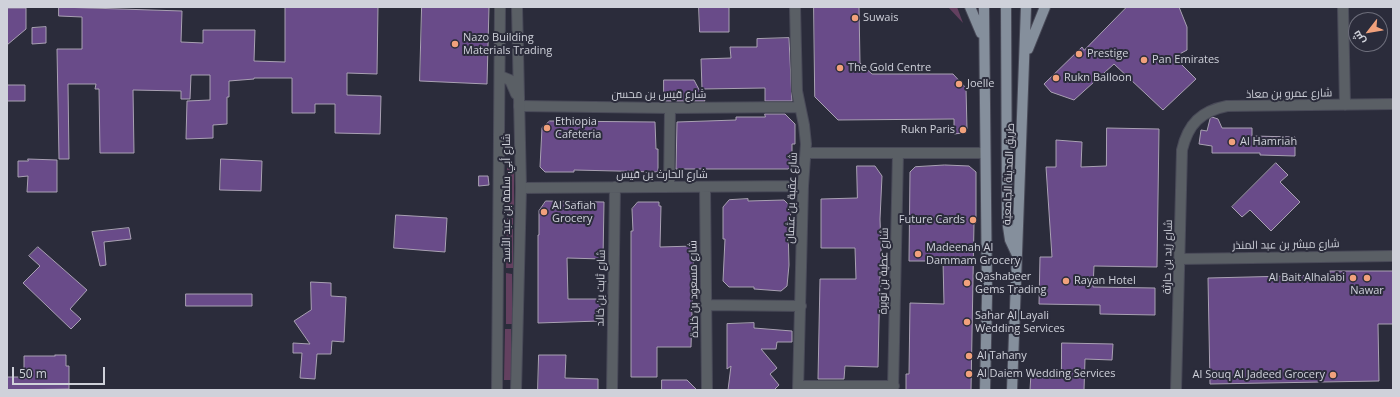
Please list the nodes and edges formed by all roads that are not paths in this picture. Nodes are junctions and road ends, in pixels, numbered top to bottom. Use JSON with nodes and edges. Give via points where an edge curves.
{"nodes":[{"id":1,"x":500,"y":7,"type":"edge"},
{"id":2,"x":517,"y":7,"type":"edge"},
{"id":3,"x":795,"y":7,"type":"edge"},
{"id":4,"x":970,"y":7,"type":"edge"},
{"id":5,"x":984,"y":7,"type":"edge"},
{"id":6,"x":1006,"y":7,"type":"edge"},
{"id":7,"x":1026,"y":7,"type":"edge"},
{"id":8,"x":1045,"y":7,"type":"edge"},
{"id":9,"x":1343,"y":7,"type":"edge"},
{"id":10,"x":983,"y":40,"type":"junction"},
{"id":11,"x":1026,"y":56,"type":"junction"},
{"id":12,"x":500,"y":76,"type":"junction"},
{"id":13,"x":1393,"y":104,"type":"edge"},
{"id":14,"x":1345,"y":105,"type":"junction"},
{"id":15,"x":519,"y":106,"type":"junction"},
{"id":16,"x":800,"y":107,"type":"junction"},
{"id":17,"x":670,"y":108,"type":"junction"},
{"id":18,"x":1192,"y":127,"type":"joint"},
{"id":19,"x":806,"y":153,"type":"junction"},
{"id":20,"x":898,"y":153,"type":"junction"},
{"id":21,"x":985,"y":153,"type":"junction"},
{"id":22,"x":803,"y":186,"type":"junction"},
{"id":23,"x":615,"y":187,"type":"junction"},
{"id":24,"x":669,"y":187,"type":"junction"},
{"id":25,"x":705,"y":187,"type":"junction"},
{"id":26,"x":521,"y":188,"type":"junction"},
{"id":27,"x":1393,"y":256,"type":"edge"},
{"id":28,"x":1018,"y":259,"type":"junction"},
{"id":29,"x":1180,"y":259,"type":"junction"},
{"id":30,"x":706,"y":305,"type":"junction"},
{"id":31,"x":801,"y":306,"type":"junction"},
{"id":32,"x":798,"y":388,"type":"edge"},
{"id":33,"x":893,"y":388,"type":"edge"},
{"id":34,"x":497,"y":390,"type":"edge"},
{"id":35,"x":516,"y":390,"type":"edge"},
{"id":36,"x":612,"y":390,"type":"edge"},
{"id":37,"x":707,"y":390,"type":"edge"},
{"id":38,"x":985,"y":390,"type":"edge"},
{"id":39,"x":1012,"y":390,"type":"edge"},
{"id":40,"x":1176,"y":390,"type":"edge"}],
"edges":[{"from":1,"to":12,"type":"street","name":"شارع أبي سلمة بن عبد الأسد"},
{"from":2,"to":15,"type":"street","name":"شارع أبي سلمة بن عبد الأسد"},
{"from":3,"to":16,"type":"street","name":"شارع عقبة بن عثمان"},
{"from":4,"to":10,"type":"main road"},
{"from":5,"to":10,"type":"main road","name":"طريق المدينة الجامعية"},
{"from":6,"to":28,"type":"main road","via":[[1006,220],[1010,240]]},
{"from":7,"to":11,"type":"main road","name":"طريق المدينة الجامعية"},
{"from":8,"to":11,"type":"main road"},
{"from":9,"to":14,"type":"street"},
{"from":10,"to":21,"type":"main road","name":"طريق المدينة الجامعية"},
{"from":11,"to":28,"type":"main road","name":"طريق المدينة الجامعية"},
{"from":12,"to":15,"type":"street","via":[[512,82]]},
{"from":12,"to":34,"type":"street","name":"شارع أبي سلمة بن عبد الأسد"},
{"from":13,"to":14,"type":"street","name":"شارع عمرو بن معاذ"},
{"from":14,"to":18,"type":"street","name":"شارع عمرو بن معاذ","via":[[1227,106],[1213,109],[1201,116]]},
{"from":15,"to":17,"type":"street","name":"شارع قيس بن محسن"},
{"from":15,"to":26,"type":"street","name":"شارع أبي سلمة بن عبد الأسد"},
{"from":16,"to":17,"type":"street","name":"شارع قيس بن محسن"},
{"from":16,"to":19,"type":"street","name":"شارع عقبة بن عثمان"},
{"from":17,"to":24,"type":"street"},
{"from":18,"to":29,"type":"street","name":"شارع زيد بن حارثة","via":[[1184,140],[1182,150]]},
{"from":19,"to":20,"type":"street"},
{"from":19,"to":22,"type":"street","name":"شارع عقبة بن عثمان"},
{"from":20,"to":21,"type":"street"},
{"from":20,"to":33,"type":"street","name":"شارع عطية بن نويرة"},
{"from":21,"to":38,"type":"main road","name":"طريق المدينة الجامعية"},
{"from":22,"to":25,"type":"street","name":"شارع الحارث بن قيس"},
{"from":22,"to":31,"type":"street","name":"شارع عقبة بن عثمان"},
{"from":23,"to":24,"type":"street","name":"شارع الحارث بن قيس"},
{"from":23,"to":26,"type":"street","name":"شارع الحارث بن قيس"},
{"from":23,"to":36,"type":"street","name":"شارع ثابت بن خالد"},
{"from":24,"to":25,"type":"street","name":"شارع الحارث بن قيس"},
{"from":25,"to":30,"type":"street","name":"شارع مسعود بن خلدة"},
{"from":26,"to":35,"type":"street","name":"شارع أبي سلمة بن عبد الأسد"},
{"from":27,"to":29,"type":"street","name":"شارع مبشر بن عبد المنذر"},
{"from":28,"to":39,"type":"main road","name":"طريق المدينة الجامعية"},
{"from":29,"to":40,"type":"street","name":"شارع زيد بن حارثة"},
{"from":30,"to":31,"type":"street"},
{"from":30,"to":37,"type":"street","name":"شارع مسعود بن خلدة"},
{"from":31,"to":32,"type":"street","name":"شارع عقبة بن عثمان"},
{"from":32,"to":33,"type":"street"}]}
